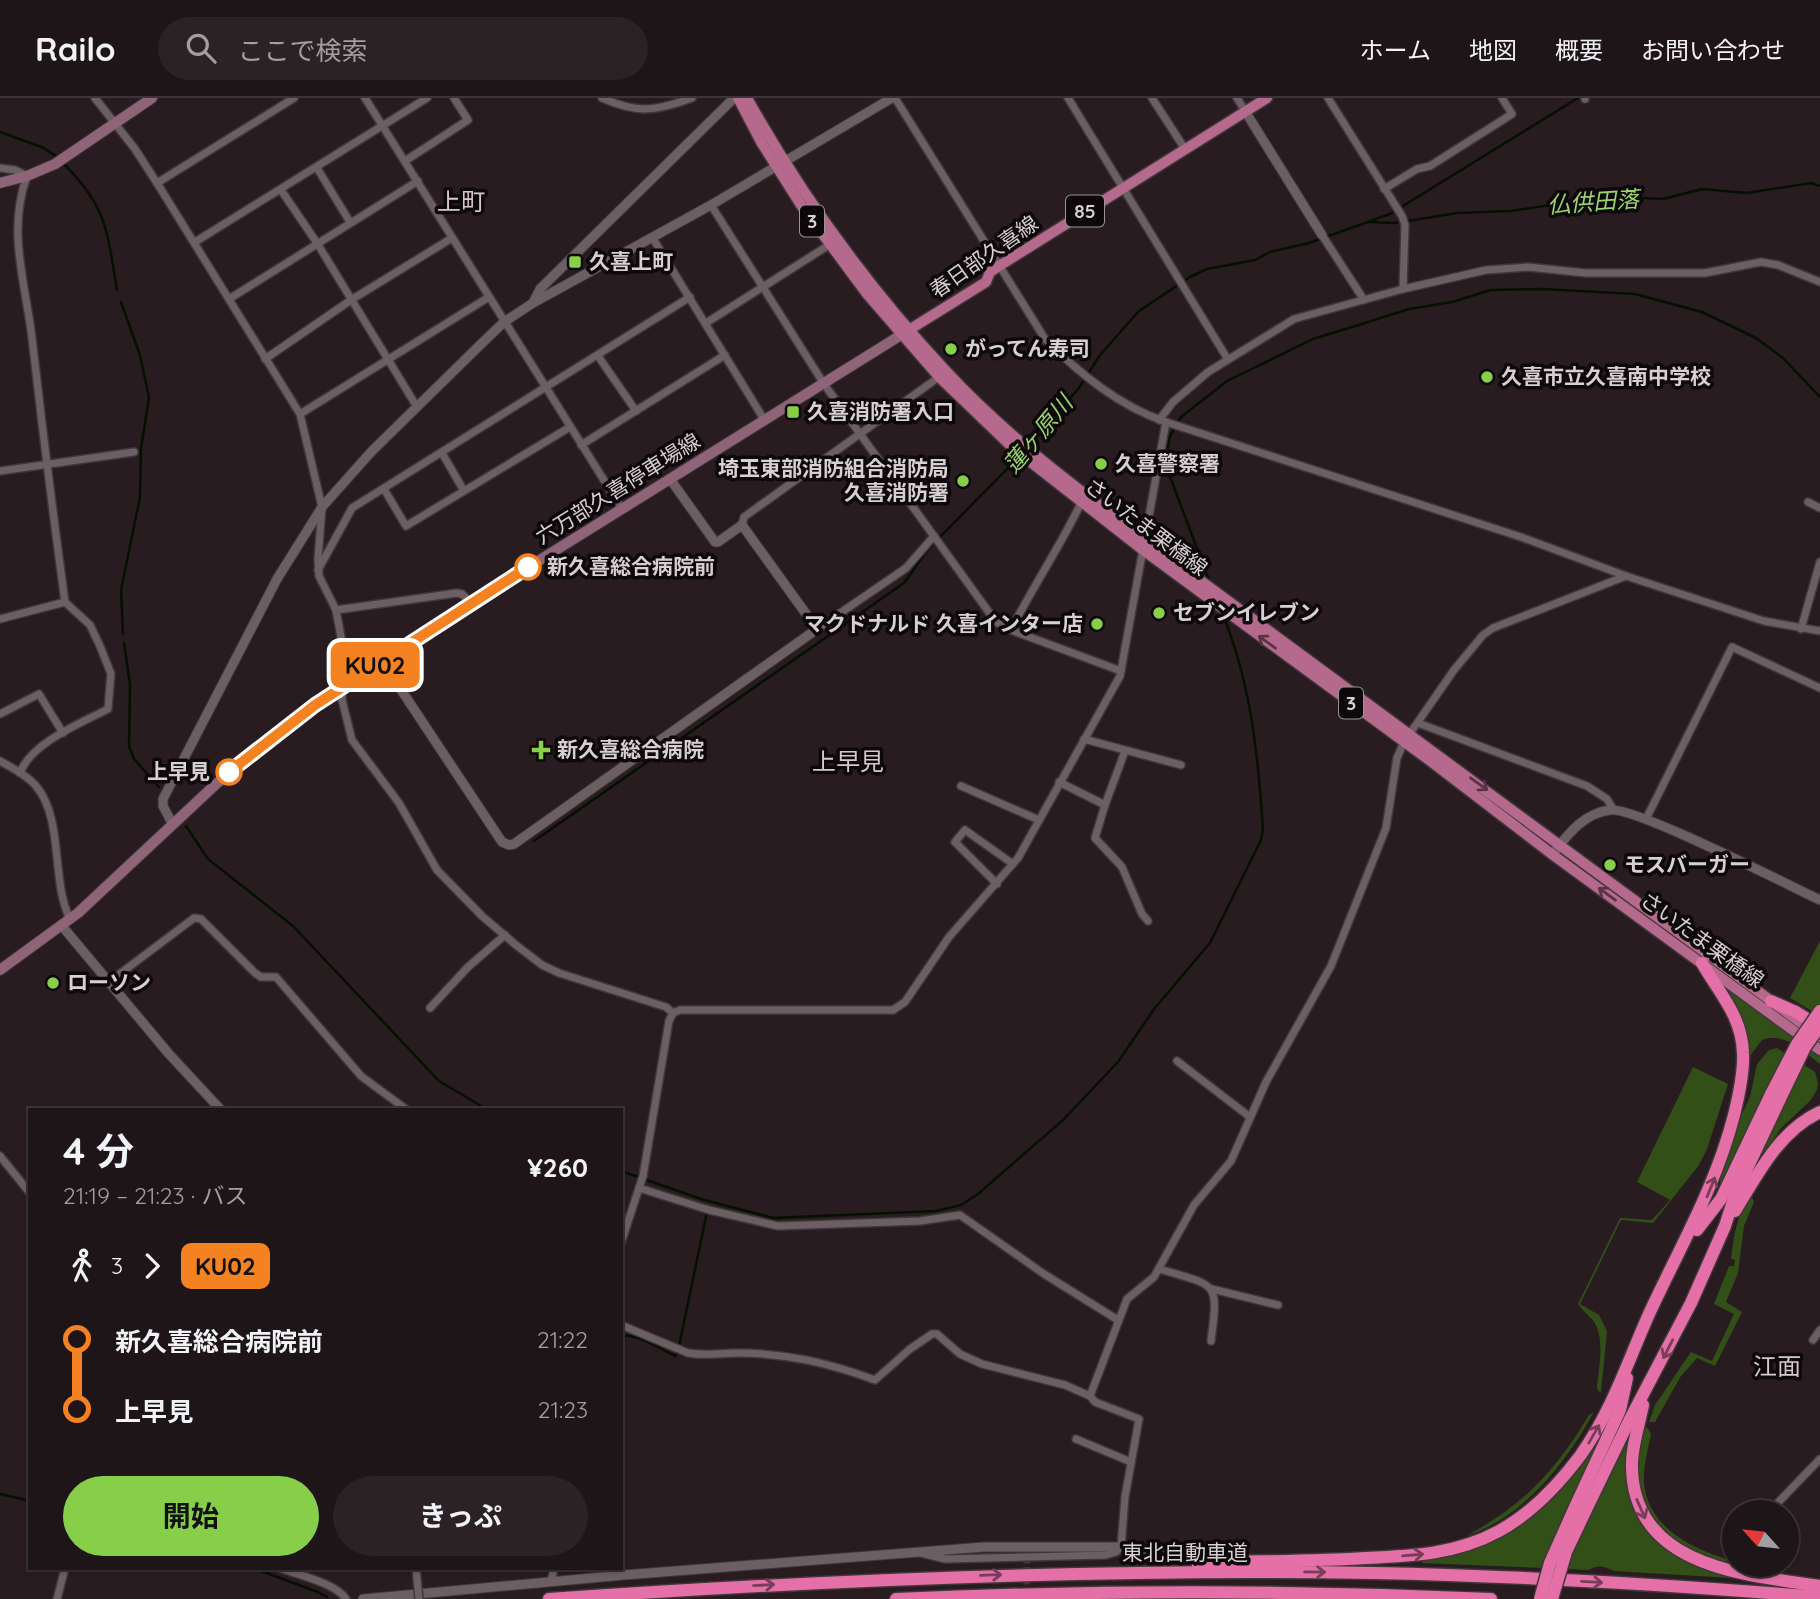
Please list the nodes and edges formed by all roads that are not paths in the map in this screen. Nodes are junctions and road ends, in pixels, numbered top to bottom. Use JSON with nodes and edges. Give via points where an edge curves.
{"nodes":[{"id":1,"x":95,"y":98,"type":"edge"},
{"id":2,"x":152,"y":98,"type":"edge"},
{"id":3,"x":295,"y":98,"type":"edge"},
{"id":4,"x":365,"y":98,"type":"edge"},
{"id":5,"x":427,"y":98,"type":"edge"},
{"id":6,"x":454,"y":98,"type":"edge"},
{"id":7,"x":602,"y":98,"type":"edge"},
{"id":8,"x":692,"y":98,"type":"edge"},
{"id":9,"x":736,"y":98,"type":"edge"},
{"id":10,"x":747,"y":98,"type":"edge"},
{"id":11,"x":894,"y":98,"type":"edge"},
{"id":12,"x":1068,"y":98,"type":"edge"},
{"id":13,"x":1152,"y":98,"type":"edge"},
{"id":14,"x":1237,"y":98,"type":"edge"},
{"id":15,"x":1267,"y":98,"type":"edge"},
{"id":16,"x":1328,"y":98,"type":"edge"},
{"id":17,"x":1502,"y":98,"type":"edge"},
{"id":18,"x":1245,"y":111,"type":"junction"},
{"id":19,"x":114,"y":123,"type":"junction"},
{"id":20,"x":382,"y":126,"type":"junction"},
{"id":21,"x":1185,"y":149,"type":"junction"},
{"id":22,"x":405,"y":161,"type":"junction"},
{"id":23,"x":780,"y":164,"type":"junction"},
{"id":24,"x":317,"y":167,"type":"junction"},
{"id":25,"x":0,"y":168,"type":"edge"},
{"id":26,"x":27,"y":176,"type":"junction"},
{"id":27,"x":418,"y":181,"type":"junction"},
{"id":28,"x":0,"y":183,"type":"edge"},
{"id":29,"x":157,"y":183,"type":"junction"},
{"id":30,"x":1123,"y":187,"type":"junction"},
{"id":31,"x":1384,"y":189,"type":"junction"},
{"id":32,"x":281,"y":190,"type":"junction"},
{"id":33,"x":711,"y":205,"type":"junction"},
{"id":34,"x":350,"y":222,"type":"junction"},
{"id":35,"x":1322,"y":235,"type":"joint"},
{"id":36,"x":652,"y":237,"type":"junction"},
{"id":37,"x":452,"y":238,"type":"junction"},
{"id":38,"x":195,"y":242,"type":"junction"},
{"id":39,"x":317,"y":243,"type":"junction"},
{"id":40,"x":829,"y":245,"type":"junction"},
{"id":41,"x":999,"y":266,"type":"junction"},
{"id":42,"x":1820,"y":282,"type":"edge"},
{"id":43,"x":763,"y":287,"type":"junction"},
{"id":44,"x":1403,"y":289,"type":"junction"},
{"id":45,"x":489,"y":297,"type":"junction"},
{"id":46,"x":690,"y":298,"type":"junction"},
{"id":47,"x":229,"y":299,"type":"junction"},
{"id":48,"x":351,"y":300,"type":"junction"},
{"id":49,"x":1364,"y":300,"type":"junction"},
{"id":50,"x":533,"y":303,"type":"junction"},
{"id":51,"x":504,"y":322,"type":"junction"},
{"id":52,"x":706,"y":323,"type":"junction"},
{"id":53,"x":905,"y":332,"type":"junction"},
{"id":54,"x":725,"y":355,"type":"junction"},
{"id":55,"x":598,"y":356,"type":"junction"},
{"id":56,"x":1227,"y":358,"type":"junction"},
{"id":57,"x":265,"y":359,"type":"junction"},
{"id":58,"x":387,"y":359,"type":"junction"},
{"id":59,"x":939,"y":377,"type":"junction"},
{"id":60,"x":824,"y":384,"type":"junction"},
{"id":61,"x":546,"y":388,"type":"junction"},
{"id":62,"x":417,"y":407,"type":"junction"},
{"id":63,"x":636,"y":411,"type":"junction"},
{"id":64,"x":300,"y":414,"type":"junction"},
{"id":65,"x":765,"y":421,"type":"junction"},
{"id":66,"x":1163,"y":421,"type":"junction"},
{"id":67,"x":570,"y":427,"type":"junction"},
{"id":68,"x":859,"y":434,"type":"junction"},
{"id":69,"x":581,"y":445,"type":"junction"},
{"id":70,"x":134,"y":452,"type":"dead end"},
{"id":71,"x":442,"y":453,"type":"junction"},
{"id":72,"x":46,"y":465,"type":"junction"},
{"id":73,"x":0,"y":471,"type":"edge"},
{"id":74,"x":670,"y":479,"type":"junction"},
{"id":75,"x":384,"y":489,"type":"junction"},
{"id":76,"x":464,"y":491,"type":"junction"},
{"id":77,"x":1808,"y":502,"type":"dead end"},
{"id":78,"x":1081,"y":503,"type":"junction"},
{"id":79,"x":322,"y":507,"type":"junction"},
{"id":80,"x":1820,"y":508,"type":"edge"},
{"id":81,"x":622,"y":509,"type":"junction"},
{"id":82,"x":742,"y":525,"type":"junction"},
{"id":83,"x":934,"y":537,"type":"junction"},
{"id":84,"x":1144,"y":545,"type":"junction"},
{"id":85,"x":1820,"y":562,"type":"edge"},
{"id":86,"x":318,"y":570,"type":"junction"},
{"id":87,"x":1626,"y":576,"type":"junction"},
{"id":88,"x":65,"y":602,"type":"junction"},
{"id":89,"x":471,"y":603,"type":"junction"},
{"id":90,"x":336,"y":610,"type":"junction"},
{"id":91,"x":0,"y":619,"type":"edge"},
{"id":92,"x":817,"y":629,"type":"junction"},
{"id":93,"x":1012,"y":629,"type":"junction"},
{"id":94,"x":1801,"y":629,"type":"junction"},
{"id":95,"x":1820,"y":631,"type":"edge"},
{"id":96,"x":382,"y":661,"type":"junction"},
{"id":97,"x":1121,"y":671,"type":"junction"},
{"id":98,"x":341,"y":687,"type":"junction"},
{"id":99,"x":1820,"y":688,"type":"edge"},
{"id":100,"x":0,"y":713,"type":"edge"},
{"id":101,"x":1418,"y":723,"type":"junction"},
{"id":102,"x":63,"y":733,"type":"junction"},
{"id":103,"x":1084,"y":738,"type":"junction"},
{"id":104,"x":1407,"y":738,"type":"junction"},
{"id":105,"x":1125,"y":751,"type":"junction"},
{"id":106,"x":0,"y":761,"type":"edge"},
{"id":107,"x":1181,"y":765,"type":"dead end"},
{"id":108,"x":20,"y":773,"type":"junction"},
{"id":109,"x":1059,"y":782,"type":"junction"},
{"id":110,"x":961,"y":786,"type":"dead end"},
{"id":111,"x":1105,"y":805,"type":"junction"},
{"id":112,"x":1613,"y":809,"type":"junction"},
{"id":113,"x":1646,"y":819,"type":"junction"},
{"id":114,"x":1039,"y":820,"type":"junction"},
{"id":115,"x":172,"y":823,"type":"junction"},
{"id":116,"x":1561,"y":844,"type":"junction"},
{"id":117,"x":1553,"y":855,"type":"junction"},
{"id":118,"x":1013,"y":864,"type":"junction"},
{"id":119,"x":996,"y":884,"type":"junction"},
{"id":120,"x":1820,"y":901,"type":"edge"},
{"id":121,"x":1148,"y":920,"type":"dead end"},
{"id":122,"x":66,"y":923,"type":"junction"},
{"id":123,"x":505,"y":935,"type":"junction"},
{"id":124,"x":1702,"y":963,"type":"junction"},
{"id":125,"x":0,"y":970,"type":"edge"},
{"id":126,"x":108,"y":982,"type":"junction"},
{"id":127,"x":1771,"y":1001,"type":"junction"},
{"id":128,"x":430,"y":1008,"type":"dead end"},
{"id":129,"x":1820,"y":1011,"type":"edge"},
{"id":130,"x":673,"y":1013,"type":"junction"},
{"id":131,"x":1820,"y":1027,"type":"edge"},
{"id":132,"x":1820,"y":1037,"type":"edge"},
{"id":133,"x":1820,"y":1050,"type":"edge"},
{"id":134,"x":1177,"y":1060,"type":"dead end"},
{"id":135,"x":1776,"y":1096,"type":"junction"},
{"id":136,"x":219,"y":1108,"type":"edge"},
{"id":137,"x":404,"y":1108,"type":"edge"},
{"id":138,"x":1820,"y":1112,"type":"edge"},
{"id":139,"x":1250,"y":1117,"type":"junction"},
{"id":140,"x":0,"y":1156,"type":"edge"},
{"id":141,"x":641,"y":1182,"type":"junction"},
{"id":142,"x":28,"y":1191,"type":"edge"},
{"id":143,"x":1725,"y":1226,"type":"junction"},
{"id":144,"x":623,"y":1236,"type":"edge"},
{"id":145,"x":1682,"y":1249,"type":"junction"},
{"id":146,"x":1160,"y":1269,"type":"junction"},
{"id":147,"x":1212,"y":1289,"type":"junction"},
{"id":148,"x":1278,"y":1306,"type":"dead end"},
{"id":149,"x":1118,"y":1320,"type":"junction"},
{"id":150,"x":623,"y":1326,"type":"edge"},
{"id":151,"x":1820,"y":1330,"type":"edge"},
{"id":152,"x":1813,"y":1340,"type":"dead end"},
{"id":153,"x":1211,"y":1341,"type":"dead end"},
{"id":154,"x":1631,"y":1359,"type":"junction"},
{"id":155,"x":1645,"y":1395,"type":"junction"},
{"id":156,"x":1090,"y":1396,"type":"junction"},
{"id":157,"x":1076,"y":1439,"type":"dead end"},
{"id":158,"x":1820,"y":1459,"type":"edge"},
{"id":159,"x":1131,"y":1462,"type":"junction"},
{"id":160,"x":1781,"y":1500,"type":"edge"},
{"id":161,"x":1580,"y":1509,"type":"junction"},
{"id":162,"x":1121,"y":1547,"type":"junction"},
{"id":163,"x":1161,"y":1553,"type":"dead end"},
{"id":164,"x":64,"y":1570,"type":"edge"},
{"id":165,"x":285,"y":1570,"type":"edge"},
{"id":166,"x":416,"y":1570,"type":"edge"},
{"id":167,"x":554,"y":1570,"type":"edge"},
{"id":168,"x":1149,"y":1572,"type":"junction"},
{"id":169,"x":551,"y":1582,"type":"junction"},
{"id":170,"x":1820,"y":1586,"type":"edge"},
{"id":171,"x":1378,"y":1594,"type":"junction"},
{"id":172,"x":1820,"y":1597,"type":"edge"},
{"id":173,"x":57,"y":1599,"type":"edge"},
{"id":174,"x":346,"y":1599,"type":"edge"},
{"id":175,"x":363,"y":1599,"type":"edge"},
{"id":176,"x":419,"y":1599,"type":"edge"},
{"id":177,"x":549,"y":1599,"type":"edge"},
{"id":178,"x":896,"y":1599,"type":"edge"},
{"id":179,"x":1404,"y":1599,"type":"edge"},
{"id":180,"x":1491,"y":1599,"type":"edge"},
{"id":181,"x":1540,"y":1599,"type":"edge"},
{"id":182,"x":1552,"y":1599,"type":"edge"}],
"edges":[{"from":1,"to":19,"type":"street"},
{"from":2,"to":19,"type":"main road"},
{"from":3,"to":29,"type":"street"},
{"from":4,"to":20,"type":"street"},
{"from":5,"to":20,"type":"street"},
{"from":6,"to":22,"type":"street","via":[[468,120]]},
{"from":7,"to":8,"type":"street","via":[[642,110]]},
{"from":9,"to":23,"type":"main road","name":"さいたま栗橋線","number":"3"},
{"from":9,"to":50,"type":"street","via":[[540,289]]},
{"from":10,"to":23,"type":"main road","name":"さいたま栗橋線","number":"3"},
{"from":11,"to":23,"type":"street"},
{"from":11,"to":41,"type":"street"},
{"from":12,"to":30,"type":"street"},
{"from":13,"to":21,"type":"street"},
{"from":14,"to":18,"type":"street"},
{"from":15,"to":18,"type":"main road","name":"春日部久喜線","number":"85"},
{"from":16,"to":31,"type":"street"},
{"from":17,"to":31,"type":"street","via":[[1512,114]]},
{"from":18,"to":21,"type":"main road","name":"春日部久喜線","number":"85"},
{"from":18,"to":35,"type":"street"},
{"from":19,"to":26,"type":"main road","via":[[65,158]]},
{"from":19,"to":29,"type":"street"},
{"from":20,"to":22,"type":"street"},
{"from":20,"to":24,"type":"street"},
{"from":21,"to":30,"type":"main road","name":"春日部久喜線","number":"85"},
{"from":22,"to":27,"type":"street"},
{"from":23,"to":33,"type":"street"},
{"from":23,"to":40,"type":"main road","name":"さいたま栗橋線","number":"3"},
{"from":23,"to":53,"type":"main road","name":"さいたま栗橋線","number":"3"},
{"from":24,"to":32,"type":"street"},
{"from":24,"to":34,"type":"street"},
{"from":25,"to":26,"type":"street"},
{"from":26,"to":28,"type":"main road"},
{"from":26,"to":72,"type":"street","via":[[16,230]]},
{"from":27,"to":34,"type":"street"},
{"from":27,"to":37,"type":"street"},
{"from":29,"to":38,"type":"street"},
{"from":30,"to":41,"type":"main road","name":"春日部久喜線","number":"85"},
{"from":30,"to":56,"type":"street"},
{"from":31,"to":44,"type":"street","via":[[1405,225]]},
{"from":32,"to":38,"type":"street"},
{"from":32,"to":39,"type":"street"},
{"from":33,"to":36,"type":"street"},
{"from":33,"to":43,"type":"street"},
{"from":34,"to":39,"type":"street"},
{"from":35,"to":49,"type":"street"},
{"from":36,"to":46,"type":"street"},
{"from":36,"to":50,"type":"street"},
{"from":37,"to":45,"type":"street"},
{"from":37,"to":48,"type":"street"},
{"from":38,"to":47,"type":"street"},
{"from":39,"to":47,"type":"street"},
{"from":39,"to":48,"type":"street"},
{"from":40,"to":43,"type":"street"},
{"from":40,"to":53,"type":"main road","name":"さいたま栗橋線","number":"3"},
{"from":41,"to":53,"type":"main road","name":"春日部久喜線","number":"85","via":[[986,282]]},
{"from":41,"to":66,"type":"street","via":[[1056,350],[1126,406]]},
{"from":42,"to":44,"type":"street","via":[[1761,262],[1705,273],[1586,273],[1528,267],[1486,270]]},
{"from":43,"to":52,"type":"street"},
{"from":43,"to":60,"type":"street"},
{"from":44,"to":49,"type":"street"},
{"from":45,"to":51,"type":"street"},
{"from":45,"to":58,"type":"street"},
{"from":46,"to":52,"type":"street"},
{"from":46,"to":55,"type":"street"},
{"from":47,"to":57,"type":"street"},
{"from":48,"to":57,"type":"street"},
{"from":48,"to":58,"type":"street"},
{"from":49,"to":56,"type":"street","via":[[1294,320]]},
{"from":50,"to":51,"type":"street"},
{"from":51,"to":61,"type":"street"},
{"from":51,"to":62,"type":"street"},
{"from":52,"to":54,"type":"street"},
{"from":53,"to":59,"type":"main road","name":"さいたま栗橋線","number":"3"},
{"from":53,"to":60,"type":"main road","name":"六万部久喜停車場線"},
{"from":53,"to":84,"type":"main road","name":"さいたま栗橋線","number":"3","via":[[1021,442]]},
{"from":54,"to":63,"type":"street"},
{"from":54,"to":65,"type":"street"},
{"from":55,"to":61,"type":"street"},
{"from":55,"to":63,"type":"street"},
{"from":56,"to":66,"type":"street","via":[[1173,402]]},
{"from":57,"to":64,"type":"street"},
{"from":58,"to":62,"type":"street"},
{"from":58,"to":64,"type":"street"},
{"from":59,"to":68,"type":"street"},
{"from":59,"to":78,"type":"main road","name":"さいたま栗橋線","number":"3","via":[[1014,449]]},
{"from":60,"to":65,"type":"main road","name":"六万部久喜停車場線"},
{"from":60,"to":68,"type":"street"},
{"from":61,"to":67,"type":"street"},
{"from":61,"to":71,"type":"street"},
{"from":62,"to":79,"type":"street"},
{"from":63,"to":69,"type":"street"},
{"from":64,"to":79,"type":"street"},
{"from":65,"to":74,"type":"main road","name":"六万部久喜停車場線"},
{"from":66,"to":84,"type":"street"},
{"from":66,"to":87,"type":"street","via":[[1521,537]]},
{"from":67,"to":69,"type":"street"},
{"from":67,"to":76,"type":"street"},
{"from":68,"to":82,"type":"street","via":[[744,517]]},
{"from":68,"to":83,"type":"street"},
{"from":69,"to":81,"type":"street"},
{"from":70,"to":72,"type":"street"},
{"from":71,"to":75,"type":"street"},
{"from":71,"to":76,"type":"street"},
{"from":72,"to":73,"type":"street"},
{"from":72,"to":88,"type":"street"},
{"from":74,"to":81,"type":"main road","name":"六万部久喜停車場線"},
{"from":74,"to":82,"type":"street","via":[[715,542]]},
{"from":75,"to":76,"type":"street","via":[[407,526]]},
{"from":75,"to":86,"type":"street","via":[[352,508]]},
{"from":77,"to":80,"type":"street"},
{"from":78,"to":84,"type":"main road","name":"さいたま栗橋線","number":"3"},
{"from":78,"to":93,"type":"street"},
{"from":79,"to":86,"type":"street"},
{"from":79,"to":115,"type":"street","via":[[277,579],[163,799]]},
{"from":81,"to":89,"type":"main road","name":"六万部久喜停車場線"},
{"from":82,"to":92,"type":"street"},
{"from":83,"to":92,"type":"street","via":[[906,568]]},
{"from":83,"to":93,"type":"street","via":[[996,622]]},
{"from":84,"to":97,"type":"street"},
{"from":84,"to":104,"type":"main road","name":"さいたま栗橋線","number":"3"},
{"from":85,"to":94,"type":"street"},
{"from":86,"to":90,"type":"street"},
{"from":87,"to":94,"type":"street"},
{"from":87,"to":101,"type":"street","via":[[1483,635]]},
{"from":88,"to":91,"type":"street"},
{"from":88,"to":102,"type":"street","via":[[90,625],[111,674],[108,709]]},
{"from":89,"to":90,"type":"street","via":[[457,593]]},
{"from":89,"to":96,"type":"main road","name":"六万部久喜停車場線"},
{"from":90,"to":98,"type":"street"},
{"from":92,"to":96,"type":"street","via":[[509,845],[502,842]]},
{"from":93,"to":97,"type":"street"},
{"from":94,"to":95,"type":"street"},
{"from":96,"to":98,"type":"main road","name":"六万部久喜停車場線"},
{"from":97,"to":103,"type":"street"},
{"from":98,"to":115,"type":"main road","name":"六万部久喜停車場線","via":[[269,739]]},
{"from":98,"to":123,"type":"street","via":[[352,740],[399,803],[437,870]]},
{"from":99,"to":113,"type":"street","via":[[1731,647]]},
{"from":100,"to":102,"type":"street","via":[[39,694]]},
{"from":101,"to":104,"type":"street"},
{"from":101,"to":112,"type":"street","via":[[1587,786],[1607,799]]},
{"from":102,"to":108,"type":"street","via":[[24,763]]},
{"from":103,"to":105,"type":"street"},
{"from":103,"to":109,"type":"street"},
{"from":104,"to":116,"type":"main road","name":"さいたま栗橋線","number":"3","one_way":true},
{"from":104,"to":117,"type":"main road","name":"さいたま栗橋線","number":"3"},
{"from":104,"to":139,"type":"street","via":[[1397,758],[1390,816],[1373,866],[1331,966]]},
{"from":105,"to":107,"type":"street"},
{"from":105,"to":111,"type":"street"},
{"from":106,"to":108,"type":"street"},
{"from":108,"to":122,"type":"street","via":[[45,800]]},
{"from":109,"to":111,"type":"street"},
{"from":109,"to":114,"type":"street"},
{"from":110,"to":114,"type":"street"},
{"from":111,"to":121,"type":"street","via":[[1095,838],[1122,867]]},
{"from":112,"to":113,"type":"street"},
{"from":112,"to":116,"type":"street","via":[[1585,819]]},
{"from":113,"to":120,"type":"street"},
{"from":114,"to":118,"type":"street"},
{"from":115,"to":122,"type":"main road","name":"六万部久喜停車場線"},
{"from":116,"to":117,"type":"street"},
{"from":116,"to":127,"type":"main road","name":"さいたま栗橋線","number":"3"},
{"from":124,"to":117,"type":"main road","name":"さいたま栗橋線","number":"3","one_way":true},
{"from":118,"to":119,"type":"street"},
{"from":118,"to":119,"type":"street","via":[[965,830],[955,842]]},
{"from":119,"to":130,"type":"street","via":[[949,937],[905,1002],[893,1010]]},
{"from":122,"to":125,"type":"main road","name":"六万部久喜停車場線"},
{"from":122,"to":126,"type":"street"},
{"from":123,"to":128,"type":"street"},
{"from":123,"to":130,"type":"street","via":[[559,973]]},
{"from":124,"to":133,"type":"main road","name":"さいたま栗橋線","number":"3"},
{"from":145,"to":124,"type":"highway","one_way":true,"via":[[1726,1149],[1744,1063],[1734,1014]]},
{"from":126,"to":136,"type":"street"},
{"from":126,"to":137,"type":"street","via":[[194,918],[201,919],[255,974],[276,976],[361,1076]]},
{"from":127,"to":131,"type":"highway"},
{"from":127,"to":132,"type":"main road","name":"さいたま栗橋線","number":"3"},
{"from":129,"to":135,"type":"highway","bridge":true,"via":[[1797,1044]]},
{"from":130,"to":141,"type":"street"},
{"from":131,"to":135,"type":"highway","bridge":true},
{"from":134,"to":139,"type":"street"},
{"from":135,"to":143,"type":"highway"},
{"from":135,"to":145,"type":"highway","via":[[1721,1199]]},
{"from":138,"to":143,"type":"highway","via":[[1778,1146]]},
{"from":139,"to":146,"type":"street","via":[[1231,1161],[1194,1205]]},
{"from":140,"to":142,"type":"street"},
{"from":141,"to":144,"type":"street"},
{"from":141,"to":149,"type":"street","via":[[709,1210],[778,1226],[960,1216]]},
{"from":143,"to":155,"type":"highway","one_way":true},
{"from":145,"to":154,"type":"highway"},
{"from":146,"to":147,"type":"street"},
{"from":146,"to":149,"type":"street","via":[[1129,1296]]},
{"from":147,"to":148,"type":"street"},
{"from":147,"to":153,"type":"street","via":[[1216,1306]]},
{"from":149,"to":156,"type":"street"},
{"from":150,"to":156,"type":"street","via":[[688,1353],[806,1358],[875,1380],[932,1334],[982,1364]]},
{"from":151,"to":152,"type":"street"},
{"from":154,"to":161,"type":"highway","via":[[1620,1410]]},
{"from":168,"to":154,"type":"highway","one_way":true,"via":[[1224,1562],[1416,1556],[1450,1551],[1487,1537],[1527,1511],[1579,1456]]},
{"from":155,"to":161,"type":"highway"},
{"from":155,"to":170,"type":"highway","one_way":true,"via":[[1632,1466],[1634,1492],[1644,1518],[1661,1539],[1707,1563]]},
{"from":156,"to":159,"type":"street","via":[[1139,1419]]},
{"from":157,"to":159,"type":"street"},
{"from":158,"to":160,"type":"street"},
{"from":159,"to":162,"type":"street"},
{"from":161,"to":181,"type":"highway","bridge":true,"via":[[1550,1563]]},
{"from":161,"to":182,"type":"highway","bridge":true},
{"from":162,"to":163,"type":"street"},
{"from":162,"to":169,"type":"street","via":[[985,1547]]},
{"from":164,"to":173,"type":"street"},
{"from":165,"to":174,"type":"street","via":[[330,1586]]},
{"from":166,"to":176,"type":"street","bridge":true},
{"from":167,"to":169,"type":"street"},
{"from":168,"to":172,"type":"highway","name":"東北自動車道","one_way":true,"via":[[1377,1573]]},
{"from":177,"to":168,"type":"highway","name":"東北自動車道","one_way":true,"via":[[888,1579]]},
{"from":169,"to":175,"type":"street"},
{"from":171,"to":178,"type":"highway","name":"東北自動車道","via":[[1102,1592]]},
{"from":171,"to":179,"type":"highway"},
{"from":171,"to":180,"type":"highway","name":"東北自動車道"}]}
